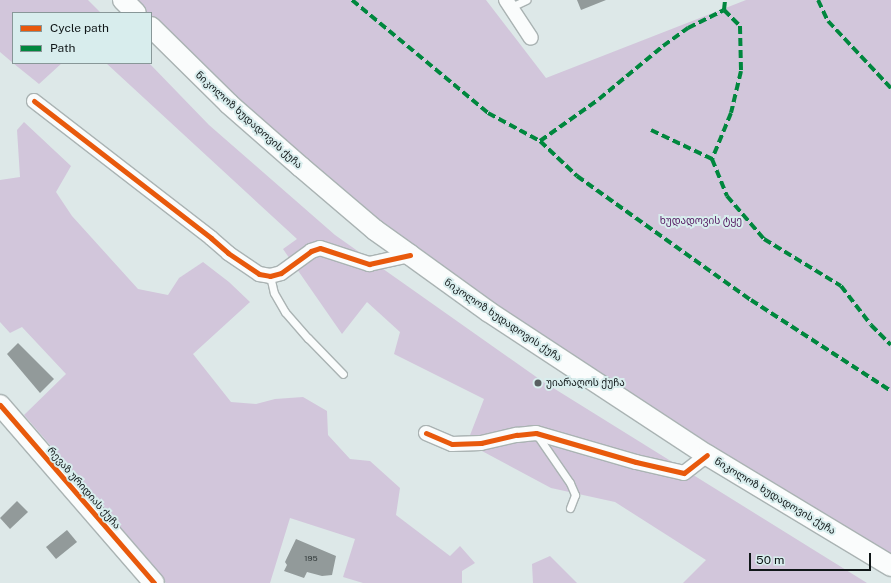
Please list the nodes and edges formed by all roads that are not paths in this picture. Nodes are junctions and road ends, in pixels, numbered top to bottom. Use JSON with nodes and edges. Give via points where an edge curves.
{"nodes":[{"id":1,"x":123,"y":0,"type":"edge"},
{"id":2,"x":526,"y":0,"type":"edge"},
{"id":3,"x":509,"y":3,"type":"edge"},
{"id":4,"x":135,"y":12,"type":"edge"},
{"id":5,"x":152,"y":28,"type":"edge"},
{"id":6,"x":531,"y":38,"type":"dead end"},
{"id":7,"x":34,"y":101,"type":"dead end"},
{"id":8,"x":410,"y":255,"type":"junction"},
{"id":9,"x":270,"y":276,"type":"junction"},
{"id":10,"x":343,"y":374,"type":"dead end"},
{"id":11,"x":0,"y":405,"type":"edge"},
{"id":12,"x":426,"y":433,"type":"dead end"},
{"id":13,"x":536,"y":433,"type":"junction"},
{"id":14,"x":707,"y":455,"type":"junction"},
{"id":15,"x":570,"y":508,"type":"dead end"},
{"id":16,"x":891,"y":566,"type":"edge"},
{"id":17,"x":154,"y":583,"type":"edge"}],
"edges":[{"from":1,"to":4,"type":"main road"},
{"from":2,"to":3,"type":"lane"},
{"from":3,"to":6,"type":"street"},
{"from":5,"to":8,"type":"main road","name":"ნიკოლოზ ხუდადოვის ქუჩა","via":[[229,104],[301,168],[375,230]]},
{"from":7,"to":9,"type":"street","via":[[228,253],[259,274]]},
{"from":8,"to":9,"type":"street","via":[[369,264],[320,248],[281,273]]},
{"from":8,"to":14,"type":"main road","name":"ნიკოლოზ ხუდადოვის ქუჩა","via":[[489,312]]},
{"from":9,"to":10,"type":"lane","via":[[274,293],[285,312]]},
{"from":11,"to":17,"type":"main road","name":"რევაზ ურიდიას ქუჩა"},
{"from":12,"to":13,"type":"street","via":[[452,444],[481,444]]},
{"from":13,"to":14,"type":"street","via":[[684,473]]},
{"from":13,"to":15,"type":"lane","via":[[570,483],[574,495]]},
{"from":14,"to":16,"type":"main road","name":"ნიკოლოზ ხუდადოვის ქუჩა"}]}
